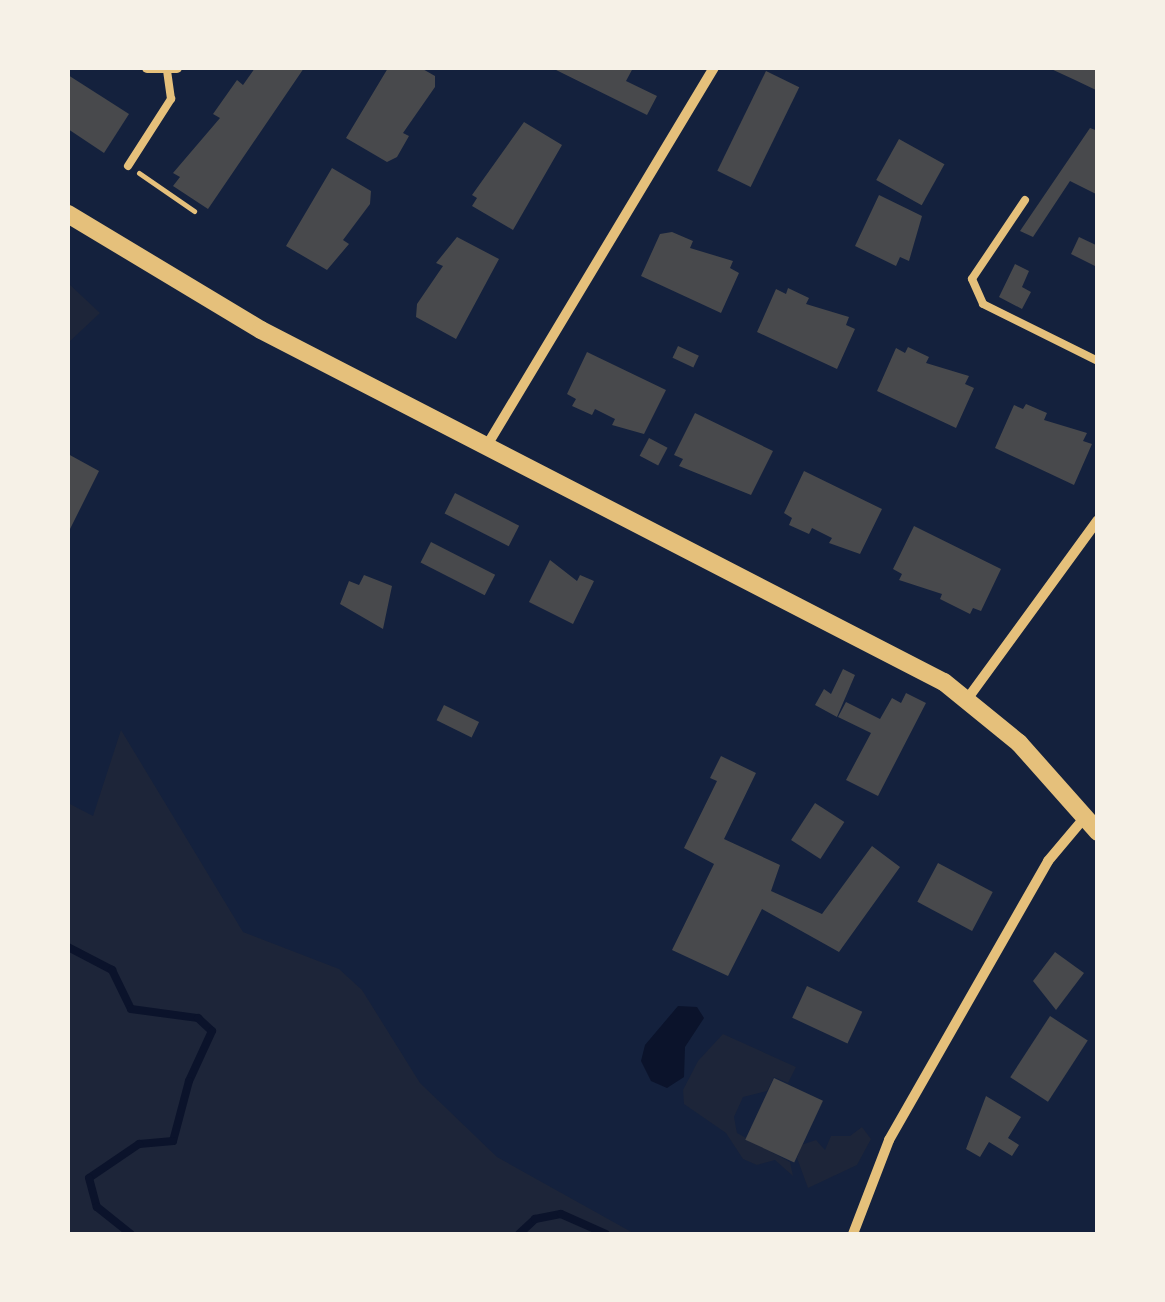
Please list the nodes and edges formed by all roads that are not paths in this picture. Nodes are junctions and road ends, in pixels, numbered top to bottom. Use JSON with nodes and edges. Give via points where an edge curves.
{"nodes":[{"id":1,"x":148,"y":68,"type":"edge"},
{"id":2,"x":714,"y":68,"type":"edge"},
{"id":3,"x":172,"y":69,"type":"edge"},
{"id":4,"x":128,"y":166,"type":"road end"},
{"id":5,"x":1025,"y":200,"type":"dead end"},
{"id":6,"x":68,"y":214,"type":"edge"},
{"id":7,"x":1098,"y":361,"type":"edge"},
{"id":8,"x":486,"y":448,"type":"junction"},
{"id":9,"x":1098,"y":520,"type":"edge"},
{"id":10,"x":968,"y":698,"type":"junction"},
{"id":11,"x":1091,"y":825,"type":"edge"},
{"id":12,"x":853,"y":1234,"type":"edge"}],
"edges":[{"from":1,"to":3,"type":"street"},
{"from":2,"to":8,"type":"street"},
{"from":3,"to":4,"type":"lane","via":[[172,99]]},
{"from":5,"to":7,"type":"lane","via":[[972,279],[982,304]]},
{"from":6,"to":8,"type":"street","via":[[194,294]]},
{"from":8,"to":10,"type":"street"},
{"from":9,"to":10,"type":"street"},
{"from":10,"to":11,"type":"street","via":[[1019,742]]},
{"from":11,"to":12,"type":"street","via":[[1048,861],[889,1140]]}]}
